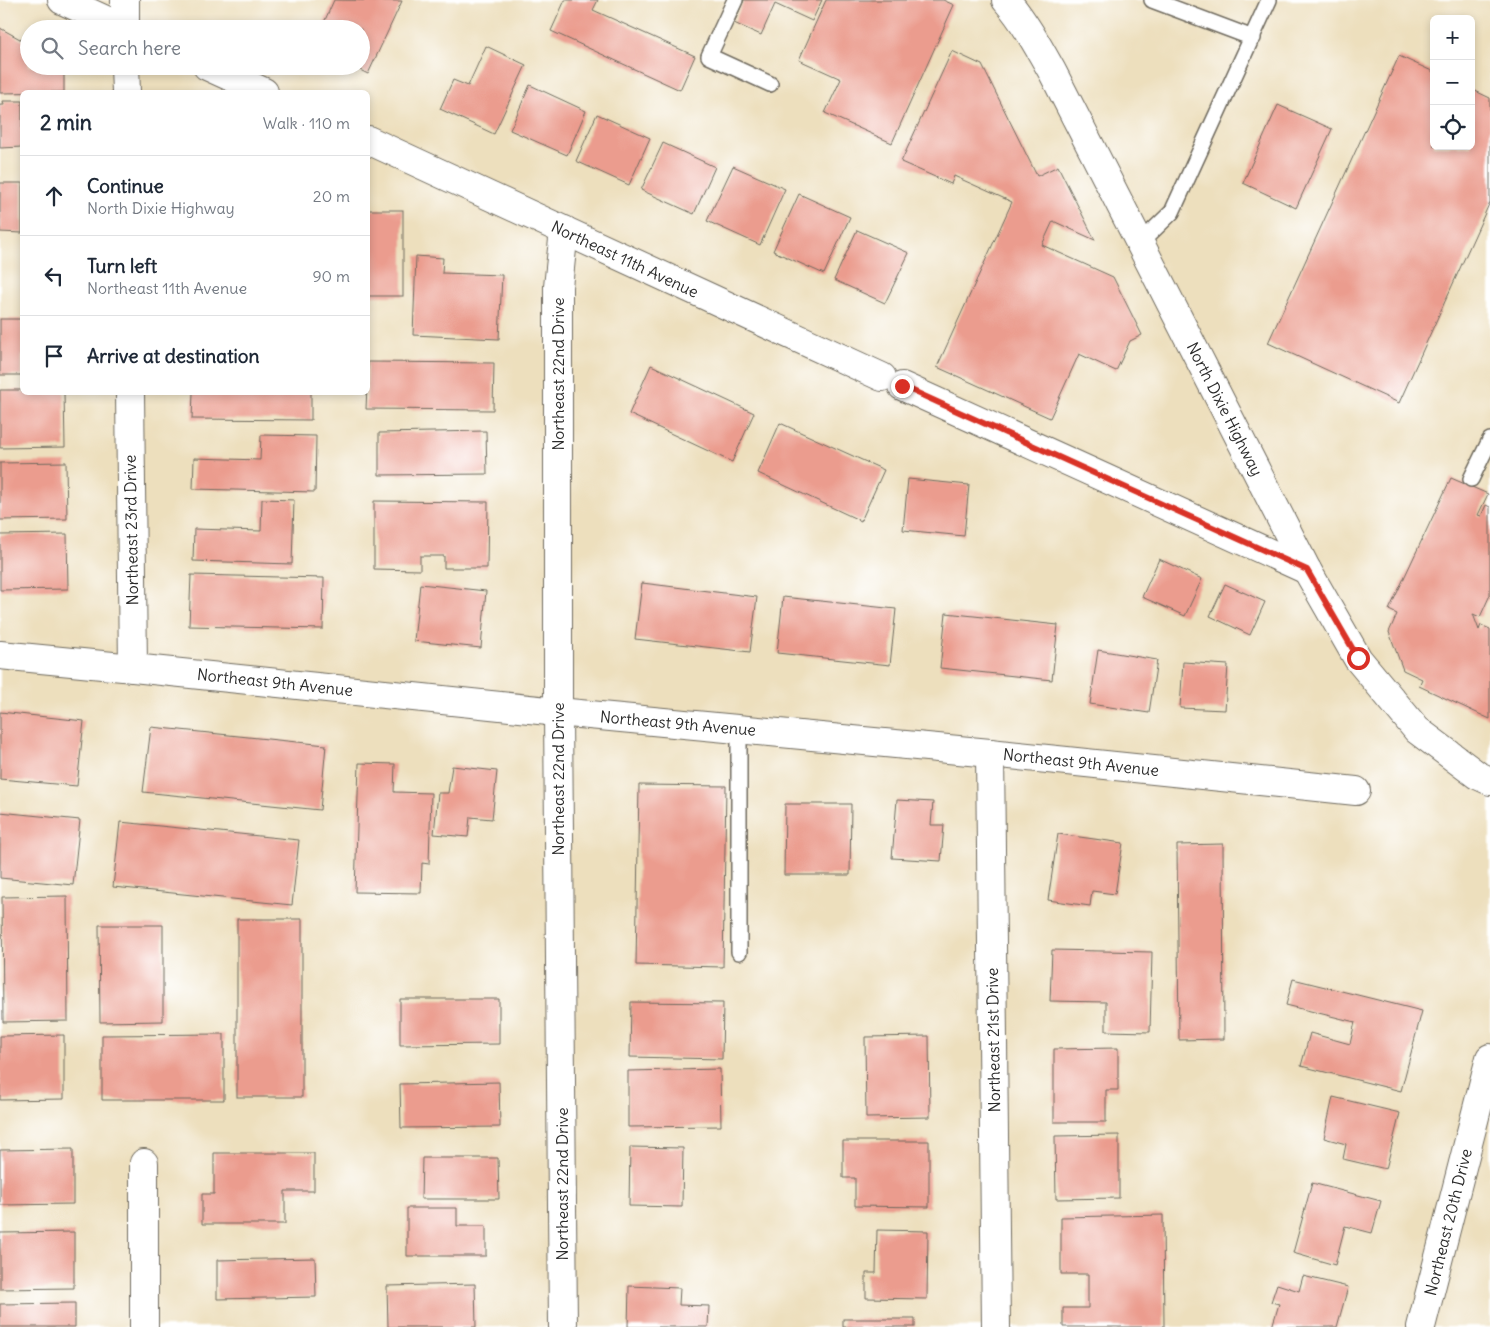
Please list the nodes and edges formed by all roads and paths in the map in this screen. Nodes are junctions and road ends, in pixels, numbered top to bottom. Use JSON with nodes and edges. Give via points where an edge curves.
{"nodes":[{"id":1,"x":62,"y":0,"type":"edge"},
{"id":2,"x":124,"y":0,"type":"edge"},
{"id":3,"x":735,"y":0,"type":"edge"},
{"id":4,"x":1006,"y":0,"type":"edge"},
{"id":5,"x":1152,"y":0,"type":"edge"},
{"id":6,"x":1269,"y":0,"type":"edge"},
{"id":7,"x":105,"y":20,"type":"edge"},
{"id":8,"x":125,"y":20,"type":"edge"},
{"id":9,"x":1252,"y":38,"type":"junction"},
{"id":10,"x":125,"y":75,"type":"edge"},
{"id":11,"x":227,"y":75,"type":"edge"},
{"id":12,"x":770,"y":84,"type":"dead end"},
{"id":13,"x":126,"y":90,"type":"edge"},
{"id":14,"x":260,"y":90,"type":"edge"},
{"id":15,"x":370,"y":141,"type":"edge"},
{"id":16,"x":564,"y":230,"type":"junction"},
{"id":17,"x":1140,"y":244,"type":"junction"},
{"id":18,"x":130,"y":395,"type":"edge"},
{"id":19,"x":1490,"y":440,"type":"edge"},
{"id":20,"x":1471,"y":479,"type":"dead end"},
{"id":21,"x":1307,"y":570,"type":"junction"},
{"id":22,"x":0,"y":656,"type":"edge"},
{"id":23,"x":133,"y":668,"type":"junction"},
{"id":24,"x":558,"y":712,"type":"junction"},
{"id":25,"x":739,"y":729,"type":"junction"},
{"id":26,"x":990,"y":753,"type":"junction"},
{"id":27,"x":1490,"y":781,"type":"edge"},
{"id":28,"x":1356,"y":791,"type":"dead end"},
{"id":29,"x":739,"y":952,"type":"dead end"},
{"id":30,"x":1490,"y":1058,"type":"edge"},
{"id":31,"x":144,"y":1162,"type":"dead end"},
{"id":32,"x":144,"y":1327,"type":"edge"},
{"id":33,"x":563,"y":1327,"type":"edge"},
{"id":34,"x":996,"y":1327,"type":"edge"},
{"id":35,"x":1421,"y":1327,"type":"edge"}],
"edges":[{"from":1,"to":7,"type":"street"},
{"from":2,"to":8,"type":"street"},
{"from":3,"to":12,"type":"lane","via":[[709,56]]},
{"from":4,"to":17,"type":"street","name":"North Dixie Highway","via":[[1034,38]]},
{"from":5,"to":9,"type":"lane"},
{"from":6,"to":9,"type":"lane"},
{"from":9,"to":17,"type":"lane","via":[[1172,212]]},
{"from":10,"to":13,"type":"street"},
{"from":11,"to":14,"type":"street"},
{"from":15,"to":16,"type":"street","name":"Northeast 11th Avenue"},
{"from":16,"to":21,"type":"street","name":"Northeast 11th Avenue"},
{"from":16,"to":24,"type":"street","name":"Northeast 22nd Drive","via":[[558,287]]},
{"from":17,"to":21,"type":"street","name":"North Dixie Highway"},
{"from":18,"to":23,"type":"street","name":"Northeast 23rd Drive"},
{"from":19,"to":20,"type":"lane"},
{"from":21,"to":27,"type":"street","name":"North Dixie Highway","via":[[1358,658],[1417,730],[1477,775]]},
{"from":22,"to":23,"type":"street","name":"Northeast 9th Avenue"},
{"from":23,"to":24,"type":"street","name":"Northeast 9th Avenue"},
{"from":24,"to":25,"type":"street","name":"Northeast 9th Avenue"},
{"from":24,"to":33,"type":"street","name":"Northeast 22nd Drive"},
{"from":25,"to":26,"type":"street","name":"Northeast 9th Avenue"},
{"from":25,"to":29,"type":"lane"},
{"from":26,"to":28,"type":"street","name":"Northeast 9th Avenue"},
{"from":26,"to":34,"type":"street","name":"Northeast 21st Drive"},
{"from":30,"to":35,"type":"street","name":"Northeast 20th Drive"},
{"from":31,"to":32,"type":"street"}]}
